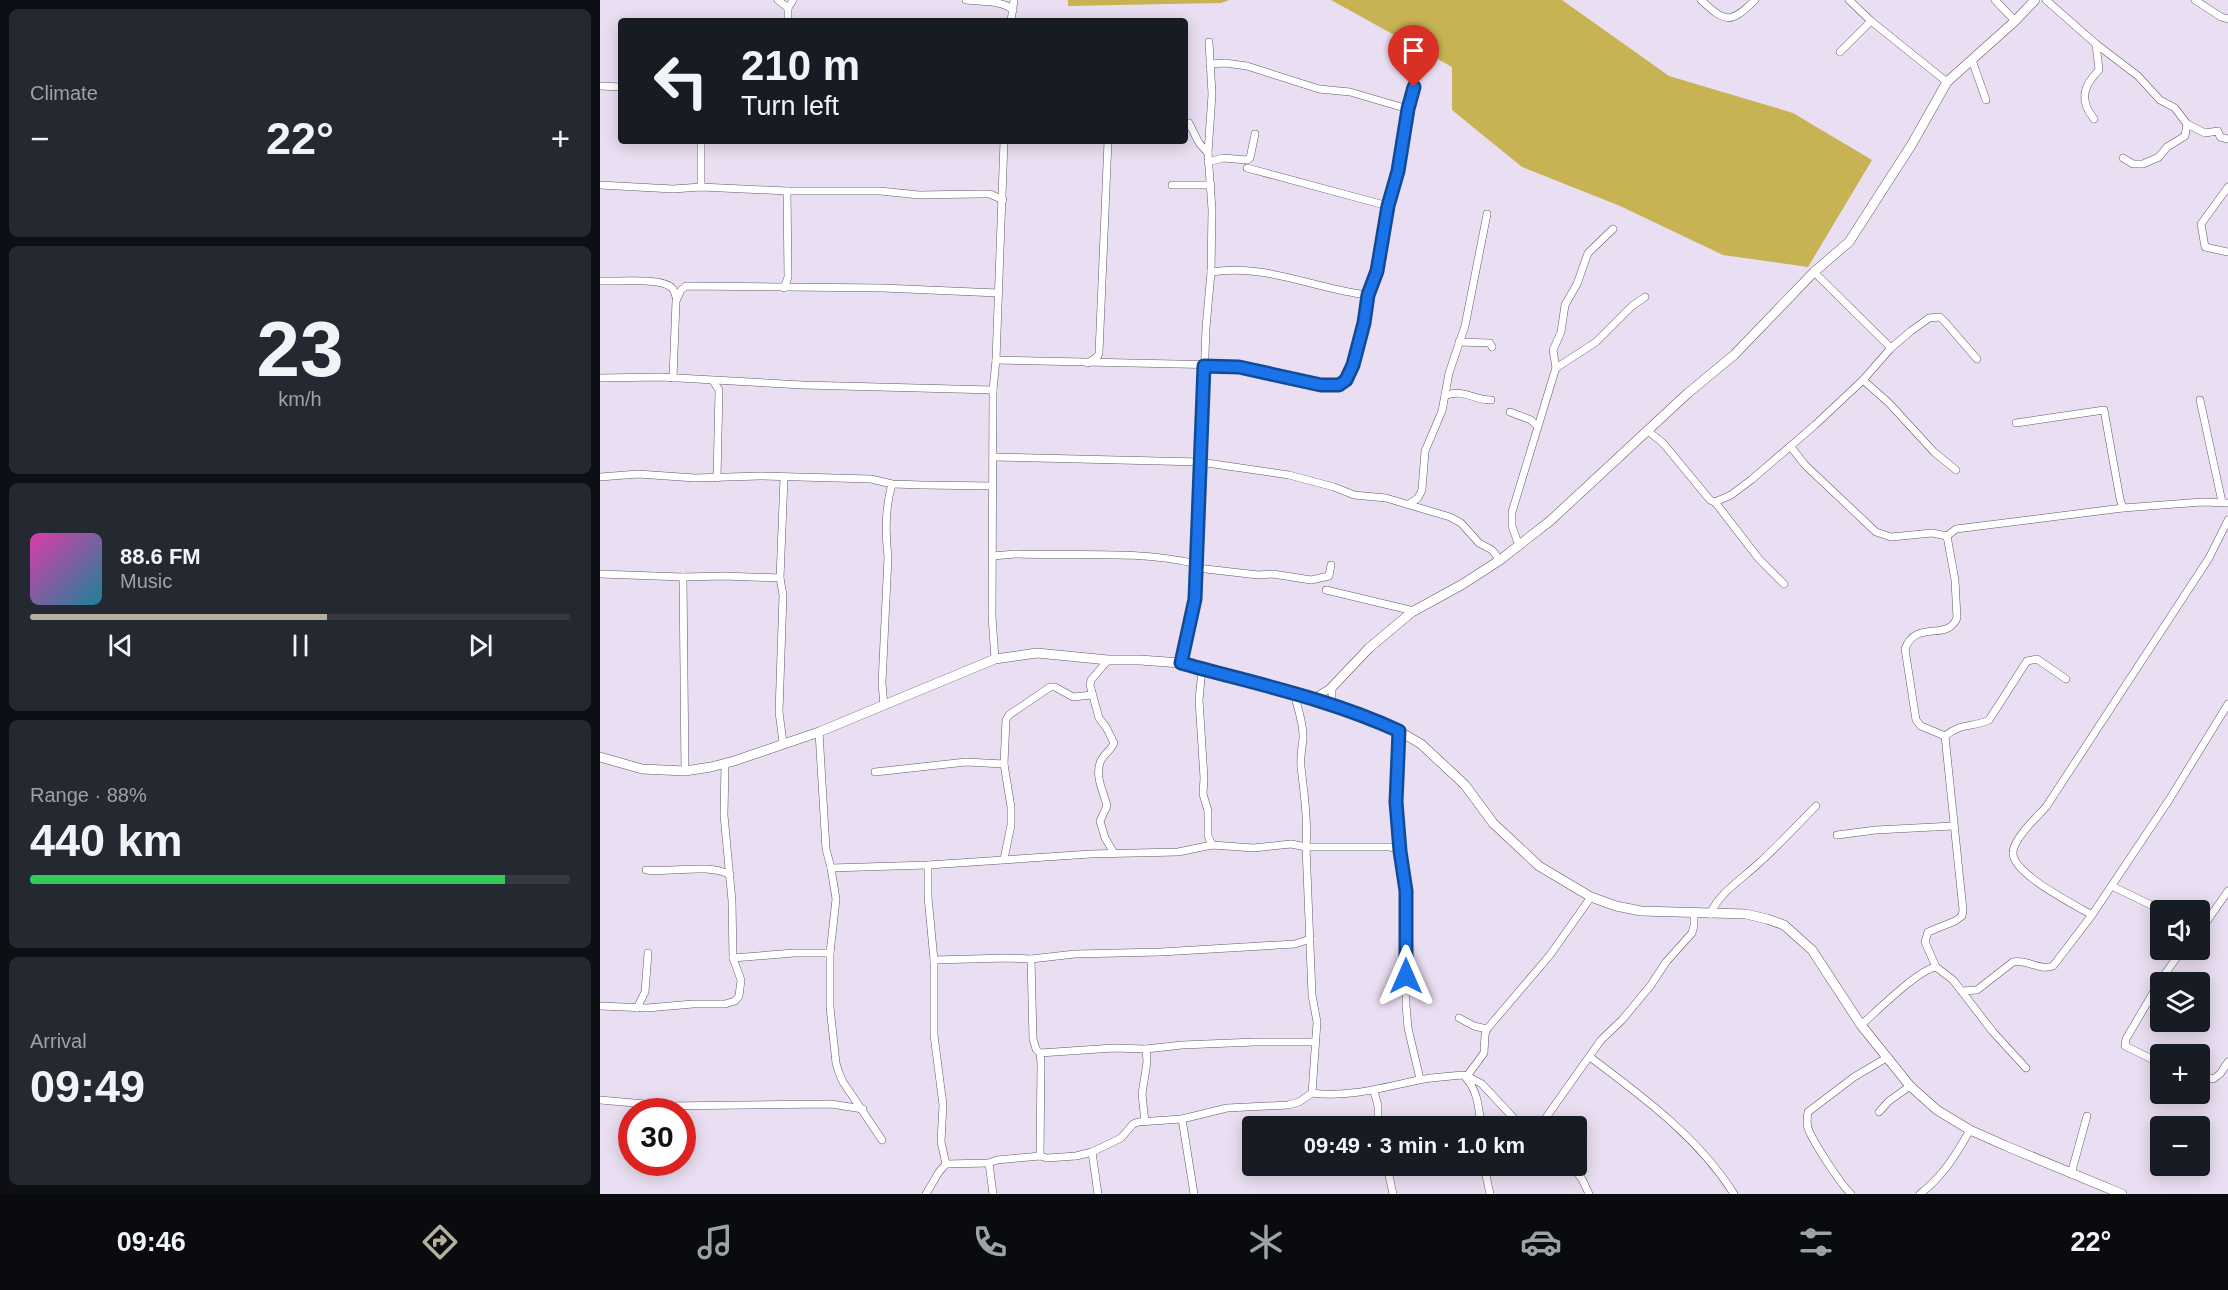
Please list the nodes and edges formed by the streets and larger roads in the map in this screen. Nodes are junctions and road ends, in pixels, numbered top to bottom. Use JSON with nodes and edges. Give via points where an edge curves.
{"nodes":[{"id":1,"x":778,"y":0,"type":"edge"},
{"id":2,"x":794,"y":0,"type":"edge"},
{"id":3,"x":966,"y":0,"type":"edge"},
{"id":4,"x":1014,"y":0,"type":"edge"},
{"id":5,"x":1701,"y":0,"type":"edge"},
{"id":6,"x":1755,"y":0,"type":"edge"},
{"id":7,"x":1849,"y":0,"type":"edge"},
{"id":8,"x":1995,"y":0,"type":"edge"},
{"id":9,"x":2035,"y":0,"type":"edge"},
{"id":10,"x":2046,"y":0,"type":"edge"},
{"id":11,"x":2195,"y":0,"type":"edge"},
{"id":12,"x":788,"y":8,"type":"junction"},
{"id":13,"x":1013,"y":10,"type":"junction"},
{"id":14,"x":788,"y":18,"type":"edge"},
{"id":15,"x":1012,"y":18,"type":"edge"},
{"id":16,"x":2228,"y":19,"type":"edge"},
{"id":17,"x":1871,"y":21,"type":"junction"},
{"id":18,"x":2015,"y":21,"type":"junction"},
{"id":19,"x":1209,"y":42,"type":"dead end"},
{"id":20,"x":2096,"y":44,"type":"junction"},
{"id":21,"x":1840,"y":52,"type":"dead end"},
{"id":22,"x":1972,"y":60,"type":"junction"},
{"id":23,"x":1210,"y":64,"type":"junction"},
{"id":24,"x":1947,"y":82,"type":"junction"},
{"id":25,"x":600,"y":86,"type":"edge"},
{"id":26,"x":618,"y":87,"type":"edge"},
{"id":27,"x":1414,"y":87,"type":"dead end"},
{"id":28,"x":1986,"y":100,"type":"dead end"},
{"id":29,"x":1408,"y":109,"type":"junction"},
{"id":30,"x":2094,"y":119,"type":"dead end"},
{"id":31,"x":1188,"y":123,"type":"dead end"},
{"id":32,"x":2187,"y":124,"type":"junction"},
{"id":33,"x":1255,"y":134,"type":"dead end"},
{"id":34,"x":2228,"y":139,"type":"edge"},
{"id":35,"x":701,"y":144,"type":"edge"},
{"id":36,"x":1005,"y":144,"type":"edge"},
{"id":37,"x":1108,"y":144,"type":"edge"},
{"id":38,"x":1208,"y":153,"type":"junction"},
{"id":39,"x":2123,"y":158,"type":"dead end"},
{"id":40,"x":1208,"y":162,"type":"junction"},
{"id":41,"x":1247,"y":168,"type":"dead end"},
{"id":42,"x":600,"y":184,"type":"edge"},
{"id":43,"x":1172,"y":185,"type":"dead end"},
{"id":44,"x":1211,"y":185,"type":"junction"},
{"id":45,"x":701,"y":187,"type":"junction"},
{"id":46,"x":2228,"y":187,"type":"edge"},
{"id":47,"x":787,"y":191,"type":"junction"},
{"id":48,"x":1002,"y":200,"type":"junction"},
{"id":49,"x":1388,"y":206,"type":"junction"},
{"id":50,"x":1487,"y":214,"type":"dead end"},
{"id":51,"x":1613,"y":229,"type":"dead end"},
{"id":52,"x":2228,"y":252,"type":"edge"},
{"id":53,"x":1211,"y":272,"type":"junction"},
{"id":54,"x":1814,"y":272,"type":"junction"},
{"id":55,"x":600,"y":281,"type":"edge"},
{"id":56,"x":784,"y":288,"type":"junction"},
{"id":57,"x":998,"y":293,"type":"junction"},
{"id":58,"x":1368,"y":295,"type":"junction"},
{"id":59,"x":676,"y":297,"type":"junction"},
{"id":60,"x":1645,"y":297,"type":"dead end"},
{"id":61,"x":1459,"y":342,"type":"junction"},
{"id":62,"x":1492,"y":347,"type":"dead end"},
{"id":63,"x":1891,"y":348,"type":"junction"},
{"id":64,"x":1977,"y":359,"type":"dead end"},
{"id":65,"x":996,"y":360,"type":"junction"},
{"id":66,"x":1088,"y":363,"type":"junction"},
{"id":67,"x":1204,"y":366,"type":"junction"},
{"id":68,"x":1556,"y":368,"type":"junction"},
{"id":69,"x":600,"y":378,"type":"edge"},
{"id":70,"x":673,"y":378,"type":"junction"},
{"id":71,"x":1863,"y":380,"type":"junction"},
{"id":72,"x":713,"y":381,"type":"junction"},
{"id":73,"x":726,"y":382,"type":"junction"},
{"id":74,"x":719,"y":390,"type":"junction"},
{"id":75,"x":993,"y":390,"type":"junction"},
{"id":76,"x":1446,"y":395,"type":"junction"},
{"id":77,"x":1491,"y":400,"type":"dead end"},
{"id":78,"x":2200,"y":400,"type":"dead end"},
{"id":79,"x":1510,"y":412,"type":"dead end"},
{"id":80,"x":2016,"y":423,"type":"dead end"},
{"id":81,"x":1537,"y":426,"type":"junction"},
{"id":82,"x":1648,"y":431,"type":"junction"},
{"id":83,"x":1791,"y":447,"type":"junction"},
{"id":84,"x":993,"y":457,"type":"junction"},
{"id":85,"x":1200,"y":462,"type":"junction"},
{"id":86,"x":1956,"y":470,"type":"dead end"},
{"id":87,"x":600,"y":477,"type":"edge"},
{"id":88,"x":717,"y":478,"type":"junction"},
{"id":89,"x":784,"y":478,"type":"junction"},
{"id":90,"x":892,"y":484,"type":"junction"},
{"id":91,"x":992,"y":486,"type":"junction"},
{"id":92,"x":1418,"y":498,"type":"junction"},
{"id":93,"x":1715,"y":502,"type":"junction"},
{"id":94,"x":2225,"y":502,"type":"edge"},
{"id":95,"x":1409,"y":504,"type":"junction"},
{"id":96,"x":1419,"y":507,"type":"junction"},
{"id":97,"x":2123,"y":508,"type":"junction"},
{"id":98,"x":2228,"y":520,"type":"edge"},
{"id":99,"x":1947,"y":536,"type":"junction"},
{"id":100,"x":1519,"y":546,"type":"junction"},
{"id":101,"x":993,"y":556,"type":"junction"},
{"id":102,"x":1500,"y":560,"type":"junction"},
{"id":103,"x":1331,"y":565,"type":"dead end"},
{"id":104,"x":1197,"y":566,"type":"junction"},
{"id":105,"x":600,"y":574,"type":"edge"},
{"id":106,"x":683,"y":578,"type":"junction"},
{"id":107,"x":780,"y":578,"type":"junction"},
{"id":108,"x":1784,"y":584,"type":"dead end"},
{"id":109,"x":1326,"y":590,"type":"dead end"},
{"id":110,"x":1414,"y":610,"type":"junction"},
{"id":111,"x":995,"y":659,"type":"junction"},
{"id":112,"x":1108,"y":660,"type":"junction"},
{"id":113,"x":1181,"y":663,"type":"junction"},
{"id":114,"x":1202,"y":669,"type":"junction"},
{"id":115,"x":2066,"y":679,"type":"dead end"},
{"id":116,"x":1332,"y":687,"type":"junction"},
{"id":117,"x":1294,"y":693,"type":"junction"},
{"id":118,"x":1092,"y":695,"type":"junction"},
{"id":119,"x":1314,"y":698,"type":"junction"},
{"id":120,"x":2228,"y":704,"type":"edge"},
{"id":121,"x":1332,"y":705,"type":"junction"},
{"id":122,"x":884,"y":706,"type":"junction"},
{"id":123,"x":1399,"y":731,"type":"junction"},
{"id":124,"x":819,"y":732,"type":"junction"},
{"id":125,"x":1945,"y":736,"type":"junction"},
{"id":126,"x":783,"y":743,"type":"junction"},
{"id":127,"x":600,"y":757,"type":"edge"},
{"id":128,"x":725,"y":763,"type":"junction"},
{"id":129,"x":1004,"y":764,"type":"junction"},
{"id":130,"x":685,"y":771,"type":"junction"},
{"id":131,"x":875,"y":772,"type":"dead end"},
{"id":132,"x":1816,"y":806,"type":"dead end"},
{"id":133,"x":1953,"y":826,"type":"junction"},
{"id":134,"x":1837,"y":835,"type":"dead end"},
{"id":135,"x":1208,"y":836,"type":"junction"},
{"id":136,"x":1399,"y":839,"type":"junction"},
{"id":137,"x":1212,"y":845,"type":"junction"},
{"id":138,"x":1306,"y":847,"type":"junction"},
{"id":139,"x":1391,"y":847,"type":"junction"},
{"id":140,"x":1201,"y":848,"type":"junction"},
{"id":141,"x":1400,"y":851,"type":"junction"},
{"id":142,"x":1114,"y":853,"type":"junction"},
{"id":143,"x":1004,"y":859,"type":"junction"},
{"id":144,"x":729,"y":861,"type":"junction"},
{"id":145,"x":928,"y":866,"type":"junction"},
{"id":146,"x":831,"y":868,"type":"junction"},
{"id":147,"x":646,"y":870,"type":"dead end"},
{"id":148,"x":720,"y":870,"type":"junction"},
{"id":149,"x":730,"y":874,"type":"junction"},
{"id":150,"x":2112,"y":886,"type":"junction"},
{"id":151,"x":2228,"y":891,"type":"edge"},
{"id":152,"x":1591,"y":897,"type":"junction"},
{"id":153,"x":2150,"y":905,"type":"edge"},
{"id":154,"x":1694,"y":914,"type":"junction"},
{"id":155,"x":1710,"y":914,"type":"junction"},
{"id":156,"x":2092,"y":915,"type":"junction"},
{"id":157,"x":2210,"y":917,"type":"edge"},
{"id":158,"x":1310,"y":939,"type":"junction"},
{"id":159,"x":648,"y":953,"type":"dead end"},
{"id":160,"x":830,"y":953,"type":"junction"},
{"id":161,"x":733,"y":958,"type":"junction"},
{"id":162,"x":1030,"y":959,"type":"junction"},
{"id":163,"x":934,"y":960,"type":"junction"},
{"id":164,"x":2176,"y":960,"type":"edge"},
{"id":165,"x":1936,"y":967,"type":"junction"},
{"id":166,"x":1962,"y":991,"type":"junction"},
{"id":167,"x":643,"y":1000,"type":"junction"},
{"id":168,"x":600,"y":1006,"type":"edge"},
{"id":169,"x":637,"y":1008,"type":"junction"},
{"id":170,"x":647,"y":1008,"type":"junction"},
{"id":171,"x":1458,"y":1018,"type":"dead end"},
{"id":172,"x":1861,"y":1025,"type":"junction"},
{"id":173,"x":1487,"y":1029,"type":"junction"},
{"id":174,"x":1315,"y":1042,"type":"junction"},
{"id":175,"x":1146,"y":1049,"type":"junction"},
{"id":176,"x":1040,"y":1053,"type":"junction"},
{"id":177,"x":1590,"y":1057,"type":"junction"},
{"id":178,"x":1888,"y":1057,"type":"junction"},
{"id":179,"x":2150,"y":1058,"type":"edge"},
{"id":180,"x":2228,"y":1062,"type":"edge"},
{"id":181,"x":2026,"y":1068,"type":"dead end"},
{"id":182,"x":1464,"y":1076,"type":"junction"},
{"id":183,"x":2210,"y":1078,"type":"edge"},
{"id":184,"x":1420,"y":1079,"type":"junction"},
{"id":185,"x":1910,"y":1086,"type":"junction"},
{"id":186,"x":1374,"y":1090,"type":"junction"},
{"id":187,"x":1312,"y":1093,"type":"junction"},
{"id":188,"x":600,"y":1100,"type":"edge"},
{"id":189,"x":863,"y":1109,"type":"junction"},
{"id":190,"x":1879,"y":1112,"type":"dead end"},
{"id":191,"x":1378,"y":1116,"type":"edge"},
{"id":192,"x":1480,"y":1116,"type":"edge"},
{"id":193,"x":1512,"y":1116,"type":"edge"},
{"id":194,"x":1547,"y":1116,"type":"edge"},
{"id":195,"x":2087,"y":1116,"type":"dead end"},
{"id":196,"x":1182,"y":1119,"type":"junction"},
{"id":197,"x":1145,"y":1122,"type":"junction"},
{"id":198,"x":1970,"y":1130,"type":"junction"},
{"id":199,"x":882,"y":1140,"type":"dead end"},
{"id":200,"x":1092,"y":1152,"type":"junction"},
{"id":201,"x":1040,"y":1156,"type":"junction"},
{"id":202,"x":989,"y":1163,"type":"junction"},
{"id":203,"x":946,"y":1164,"type":"junction"},
{"id":204,"x":2071,"y":1174,"type":"junction"},
{"id":205,"x":1389,"y":1176,"type":"edge"},
{"id":206,"x":1486,"y":1176,"type":"edge"},
{"id":207,"x":1580,"y":1176,"type":"edge"},
{"id":208,"x":926,"y":1194,"type":"edge"},
{"id":209,"x":993,"y":1194,"type":"edge"},
{"id":210,"x":1098,"y":1194,"type":"edge"},
{"id":211,"x":1194,"y":1194,"type":"edge"},
{"id":212,"x":1393,"y":1194,"type":"edge"},
{"id":213,"x":1490,"y":1194,"type":"edge"},
{"id":214,"x":1589,"y":1194,"type":"edge"},
{"id":215,"x":1734,"y":1194,"type":"edge"},
{"id":216,"x":1851,"y":1194,"type":"edge"},
{"id":217,"x":1920,"y":1194,"type":"edge"},
{"id":218,"x":2122,"y":1194,"type":"edge"}],
"edges":[{"from":1,"to":12,"type":"street"},
{"from":2,"to":12,"type":"street"},
{"from":3,"to":13,"type":"street","via":[[1008,5]]},
{"from":4,"to":13,"type":"street"},
{"from":5,"to":6,"type":"street","via":[[1728,19]]},
{"from":7,"to":17,"type":"street"},
{"from":8,"to":18,"type":"street"},
{"from":9,"to":18,"type":"street"},
{"from":10,"to":20,"type":"street"},
{"from":11,"to":16,"type":"street"},
{"from":12,"to":14,"type":"street"},
{"from":13,"to":15,"type":"street"},
{"from":17,"to":21,"type":"street"},
{"from":17,"to":24,"type":"street"},
{"from":18,"to":22,"type":"street"},
{"from":19,"to":23,"type":"street"},
{"from":20,"to":30,"type":"street","via":[[2099,70],[2085,92],[2088,112]]},
{"from":20,"to":32,"type":"street","via":[[2138,76],[2160,100],[2175,108]]},
{"from":22,"to":24,"type":"street"},
{"from":22,"to":28,"type":"street"},
{"from":23,"to":29,"type":"street","via":[[1247,66],[1319,89],[1350,92]]},
{"from":23,"to":38,"type":"street"},
{"from":24,"to":54,"type":"street","via":[[1849,242]]},
{"from":25,"to":26,"type":"street"},
{"from":27,"to":29,"type":"street"},
{"from":29,"to":49,"type":"street"},
{"from":31,"to":38,"type":"street"},
{"from":32,"to":34,"type":"street","via":[[2205,133],[2218,131],[2220,137]]},
{"from":32,"to":39,"type":"street","via":[[2185,136],[2159,157],[2144,164],[2133,164]]},
{"from":33,"to":40,"type":"street","via":[[1247,160],[1223,158]]},
{"from":35,"to":45,"type":"street"},
{"from":36,"to":48,"type":"street"},
{"from":37,"to":66,"type":"street","via":[[1099,352]]},
{"from":38,"to":40,"type":"street"},
{"from":40,"to":44,"type":"street"},
{"from":41,"to":49,"type":"street"},
{"from":42,"to":45,"type":"street"},
{"from":43,"to":44,"type":"street"},
{"from":44,"to":53,"type":"street"},
{"from":45,"to":47,"type":"street"},
{"from":46,"to":52,"type":"street","via":[[2201,224],[2205,247]]},
{"from":47,"to":48,"type":"street","via":[[990,194]]},
{"from":47,"to":56,"type":"street","via":[[788,278]]},
{"from":48,"to":57,"type":"street"},
{"from":49,"to":58,"type":"street","via":[[1377,271]]},
{"from":50,"to":61,"type":"street"},
{"from":51,"to":68,"type":"street","via":[[1588,253],[1565,305],[1561,332],[1553,350]]},
{"from":53,"to":58,"type":"street","via":[[1268,273]]},
{"from":53,"to":67,"type":"street"},
{"from":54,"to":63,"type":"street"},
{"from":54,"to":82,"type":"street","via":[[1734,355]]},
{"from":55,"to":59,"type":"street","via":[[654,282],[673,289]]},
{"from":56,"to":57,"type":"street"},
{"from":56,"to":59,"type":"street","via":[[696,285],[686,286]]},
{"from":57,"to":65,"type":"street"},
{"from":58,"to":67,"type":"street","via":[[1353,365],[1339,385],[1321,385],[1239,367]]},
{"from":59,"to":70,"type":"street"},
{"from":60,"to":68,"type":"street","via":[[1596,342]]},
{"from":61,"to":62,"type":"street"},
{"from":61,"to":76,"type":"street"},
{"from":63,"to":64,"type":"street","via":[[1933,316],[1940,317]]},
{"from":63,"to":71,"type":"street"},
{"from":65,"to":66,"type":"street"},
{"from":65,"to":75,"type":"street"},
{"from":66,"to":67,"type":"street"},
{"from":67,"to":85,"type":"street"},
{"from":68,"to":81,"type":"street"},
{"from":69,"to":70,"type":"street"},
{"from":70,"to":72,"type":"street"},
{"from":71,"to":83,"type":"street"},
{"from":71,"to":86,"type":"street"},
{"from":72,"to":73,"type":"street"},
{"from":72,"to":74,"type":"street"},
{"from":73,"to":74,"type":"street"},
{"from":73,"to":75,"type":"street"},
{"from":74,"to":88,"type":"street"},
{"from":75,"to":84,"type":"street"},
{"from":76,"to":77,"type":"street","via":[[1462,392]]},
{"from":76,"to":92,"type":"street","via":[[1425,451]]},
{"from":78,"to":94,"type":"street"},
{"from":79,"to":81,"type":"street"},
{"from":80,"to":97,"type":"street","via":[[2104,410]]},
{"from":81,"to":100,"type":"street","via":[[1512,512]]},
{"from":82,"to":93,"type":"street"},
{"from":82,"to":100,"type":"street"},
{"from":83,"to":93,"type":"street","via":[[1738,490]]},
{"from":83,"to":99,"type":"street","via":[[1876,532],[1891,537]]},
{"from":84,"to":85,"type":"street"},
{"from":84,"to":91,"type":"street"},
{"from":85,"to":95,"type":"street","via":[[1288,475],[1354,495]]},
{"from":85,"to":104,"type":"street"},
{"from":87,"to":88,"type":"street","via":[[639,474]]},
{"from":88,"to":89,"type":"street"},
{"from":89,"to":90,"type":"street"},
{"from":89,"to":107,"type":"street"},
{"from":90,"to":91,"type":"street"},
{"from":90,"to":122,"type":"street","via":[[886,503]]},
{"from":91,"to":101,"type":"street"},
{"from":92,"to":95,"type":"street"},
{"from":92,"to":96,"type":"street"},
{"from":93,"to":108,"type":"street"},
{"from":94,"to":97,"type":"street"},
{"from":95,"to":96,"type":"street"},
{"from":96,"to":102,"type":"street","via":[[1461,523]]},
{"from":97,"to":99,"type":"street","via":[[1956,529]]},
{"from":98,"to":156,"type":"street","via":[[2209,558],[2046,807],[2013,850],[2013,860],[2021,870]]},
{"from":99,"to":125,"type":"street","via":[[1957,618],[1944,630],[1919,632],[1905,649],[1916,720]]},
{"from":100,"to":102,"type":"street"},
{"from":101,"to":104,"type":"street","via":[[1141,557]]},
{"from":101,"to":111,"type":"street"},
{"from":102,"to":110,"type":"street"},
{"from":103,"to":104,"type":"street","via":[[1329,576],[1311,580]]},
{"from":104,"to":113,"type":"street","via":[[1195,599]]},
{"from":105,"to":106,"type":"street"},
{"from":106,"to":107,"type":"street"},
{"from":106,"to":130,"type":"street"},
{"from":107,"to":126,"type":"street","via":[[783,595],[779,712]]},
{"from":109,"to":110,"type":"street"},
{"from":110,"to":116,"type":"street","via":[[1369,648]]},
{"from":111,"to":112,"type":"street","via":[[1037,653]]},
{"from":111,"to":122,"type":"street"},
{"from":112,"to":113,"type":"street"},
{"from":112,"to":118,"type":"street","via":[[1091,680]]},
{"from":113,"to":114,"type":"street"},
{"from":114,"to":117,"type":"street"},
{"from":114,"to":135,"type":"street","via":[[1199,700]]},
{"from":115,"to":125,"type":"street","via":[[2037,659],[2027,661],[1989,720],[1965,724]]},
{"from":116,"to":119,"type":"street"},
{"from":116,"to":121,"type":"street"},
{"from":117,"to":119,"type":"street"},
{"from":117,"to":138,"type":"street","via":[[1302,728]]},
{"from":118,"to":129,"type":"street","via":[[1073,697],[1050,687],[1015,710],[1006,720]]},
{"from":118,"to":142,"type":"street","via":[[1099,718],[1114,743],[1100,763],[1099,775],[1107,806],[1100,821]]},
{"from":119,"to":121,"type":"street"},
{"from":120,"to":150,"type":"street"},
{"from":121,"to":123,"type":"street"},
{"from":122,"to":124,"type":"street"},
{"from":123,"to":136,"type":"street"},
{"from":123,"to":152,"type":"street","via":[[1439,759],[1465,785],[1493,823],[1539,866]]},
{"from":124,"to":126,"type":"street"},
{"from":124,"to":146,"type":"street","via":[[826,849]]},
{"from":125,"to":133,"type":"street"},
{"from":126,"to":128,"type":"street"},
{"from":127,"to":130,"type":"street","via":[[642,769]]},
{"from":128,"to":130,"type":"street"},
{"from":128,"to":144,"type":"street","via":[[724,815]]},
{"from":129,"to":131,"type":"street","via":[[966,762]]},
{"from":129,"to":143,"type":"street","via":[[1011,807]]},
{"from":132,"to":155,"type":"street","via":[[1724,894]]},
{"from":133,"to":134,"type":"street"},
{"from":133,"to":165,"type":"street","via":[[1963,910],[1955,921],[1928,932],[1925,942]]},
{"from":135,"to":137,"type":"street"},
{"from":135,"to":140,"type":"street"},
{"from":136,"to":139,"type":"street"},
{"from":136,"to":141,"type":"street"},
{"from":137,"to":138,"type":"street"},
{"from":137,"to":140,"type":"street"},
{"from":138,"to":139,"type":"street"},
{"from":138,"to":158,"type":"street"},
{"from":139,"to":141,"type":"street"},
{"from":140,"to":142,"type":"street"},
{"from":141,"to":184,"type":"street","via":[[1406,891],[1408,1028]]},
{"from":142,"to":143,"type":"street"},
{"from":143,"to":145,"type":"street"},
{"from":144,"to":148,"type":"street"},
{"from":144,"to":149,"type":"street"},
{"from":145,"to":146,"type":"street"},
{"from":145,"to":163,"type":"street"},
{"from":146,"to":160,"type":"street","via":[[836,899]]},
{"from":147,"to":148,"type":"street"},
{"from":148,"to":149,"type":"street"},
{"from":149,"to":161,"type":"street"},
{"from":150,"to":153,"type":"street"},
{"from":150,"to":156,"type":"street"},
{"from":151,"to":157,"type":"street"},
{"from":152,"to":154,"type":"street","via":[[1641,911]]},
{"from":152,"to":173,"type":"street","via":[[1550,955]]},
{"from":154,"to":155,"type":"street"},
{"from":154,"to":177,"type":"street","via":[[1692,933]]},
{"from":155,"to":172,"type":"street","via":[[1746,914],[1784,925],[1812,950]]},
{"from":156,"to":166,"type":"street","via":[[2053,966],[2013,962],[1977,990]]},
{"from":158,"to":162,"type":"street","via":[[1295,944]]},
{"from":158,"to":174,"type":"street"},
{"from":159,"to":167,"type":"street"},
{"from":160,"to":161,"type":"street"},
{"from":160,"to":189,"type":"street","via":[[831,1026],[838,1073]]},
{"from":161,"to":170,"type":"street","via":[[741,980],[735,1001]]},
{"from":162,"to":163,"type":"street"},
{"from":162,"to":176,"type":"street","via":[[1033,1039]]},
{"from":163,"to":203,"type":"street","via":[[934,1035]]},
{"from":164,"to":179,"type":"street","via":[[2126,1039],[2125,1046]]},
{"from":165,"to":166,"type":"street"},
{"from":165,"to":172,"type":"street"},
{"from":166,"to":181,"type":"street"},
{"from":167,"to":169,"type":"street"},
{"from":167,"to":170,"type":"street"},
{"from":168,"to":169,"type":"street"},
{"from":169,"to":170,"type":"street"},
{"from":171,"to":173,"type":"street"},
{"from":172,"to":178,"type":"street"},
{"from":173,"to":182,"type":"street","via":[[1484,1053]]},
{"from":174,"to":175,"type":"street"},
{"from":174,"to":187,"type":"street"},
{"from":175,"to":176,"type":"street"},
{"from":175,"to":197,"type":"street","via":[[1142,1094]]},
{"from":176,"to":201,"type":"street"},
{"from":177,"to":194,"type":"street"},
{"from":177,"to":215,"type":"street","via":[[1691,1139]]},
{"from":178,"to":185,"type":"street"},
{"from":178,"to":216,"type":"street","via":[[1808,1112],[1809,1130]]},
{"from":180,"to":183,"type":"street","via":[[2220,1074]]},
{"from":182,"to":184,"type":"street"},
{"from":182,"to":192,"type":"street"},
{"from":182,"to":193,"type":"street","via":[[1482,1084]]},
{"from":184,"to":186,"type":"street"},
{"from":185,"to":190,"type":"street"},
{"from":185,"to":198,"type":"street","via":[[1937,1110]]},
{"from":186,"to":187,"type":"street","via":[[1337,1095]]},
{"from":186,"to":191,"type":"street"},
{"from":187,"to":196,"type":"street","via":[[1288,1105],[1227,1108]]},
{"from":188,"to":189,"type":"street","via":[[668,1106],[831,1104]]},
{"from":189,"to":199,"type":"street"},
{"from":195,"to":204,"type":"street"},
{"from":196,"to":197,"type":"street"},
{"from":196,"to":211,"type":"street"},
{"from":197,"to":200,"type":"street","via":[[1133,1124],[1126,1135]]},
{"from":198,"to":204,"type":"street"},
{"from":198,"to":217,"type":"street","via":[[1945,1171]]},
{"from":200,"to":201,"type":"street","via":[[1060,1158]]},
{"from":200,"to":210,"type":"street"},
{"from":201,"to":202,"type":"street"},
{"from":202,"to":203,"type":"street"},
{"from":202,"to":209,"type":"street"},
{"from":203,"to":208,"type":"street"},
{"from":204,"to":218,"type":"street"},
{"from":205,"to":212,"type":"street"},
{"from":206,"to":213,"type":"street"},
{"from":207,"to":214,"type":"street"}]}
